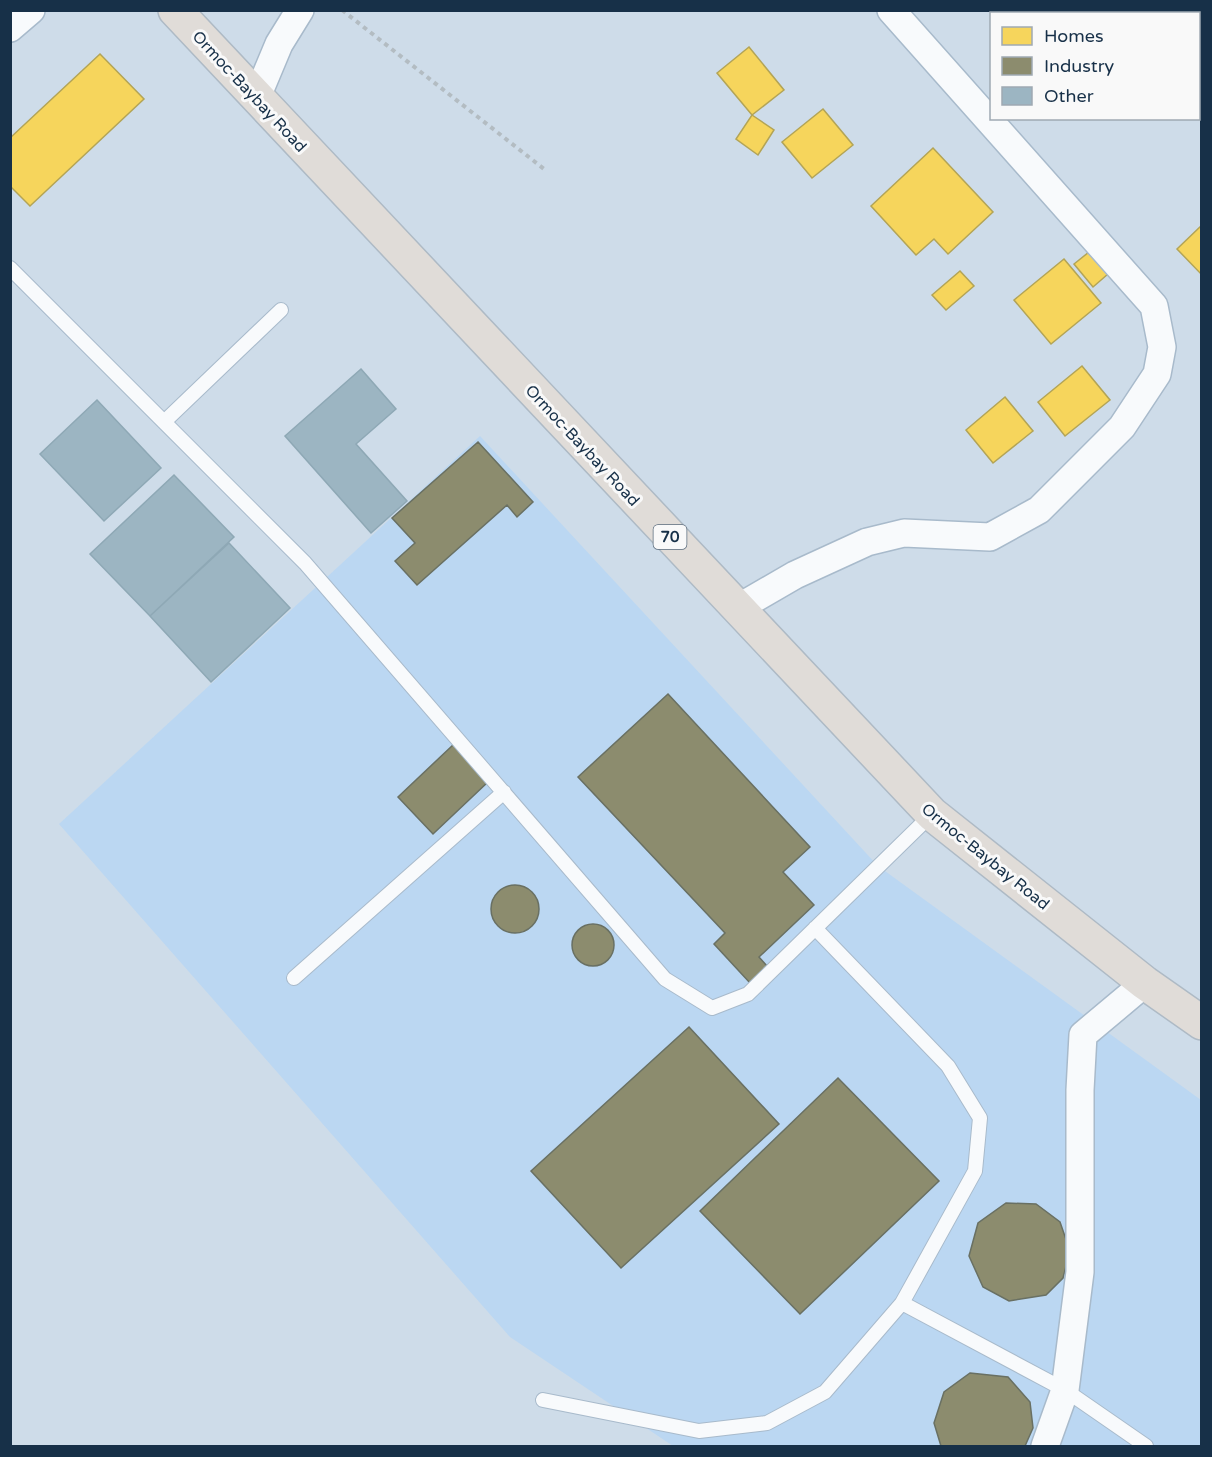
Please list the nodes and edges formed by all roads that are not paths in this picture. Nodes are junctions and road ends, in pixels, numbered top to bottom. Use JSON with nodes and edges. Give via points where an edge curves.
{"nodes":[{"id":1,"x":31,"y":10,"type":"edge"},
{"id":2,"x":175,"y":10,"type":"edge"},
{"id":3,"x":300,"y":10,"type":"edge"},
{"id":4,"x":891,"y":10,"type":"edge"},
{"id":5,"x":10,"y":28,"type":"edge"},
{"id":6,"x":256,"y":99,"type":"junction"},
{"id":7,"x":10,"y":268,"type":"edge"},
{"id":8,"x":280,"y":310,"type":"dead end"},
{"id":9,"x":164,"y":422,"type":"junction"},
{"id":10,"x":738,"y":608,"type":"junction"},
{"id":11,"x":504,"y":792,"type":"junction"},
{"id":12,"x":932,"y":814,"type":"junction"},
{"id":13,"x":815,"y":928,"type":"junction"},
{"id":14,"x":294,"y":978,"type":"dead end"},
{"id":15,"x":1145,"y":983,"type":"junction"},
{"id":16,"x":1202,"y":1023,"type":"edge"},
{"id":17,"x":902,"y":1303,"type":"junction"},
{"id":18,"x":1065,"y":1390,"type":"junction"},
{"id":19,"x":543,"y":1400,"type":"dead end"},
{"id":20,"x":1045,"y":1446,"type":"edge"},
{"id":21,"x":1146,"y":1446,"type":"edge"}],
"edges":[{"from":1,"to":5,"type":"street"},
{"from":2,"to":6,"type":"highway","name":"Ormoc-Baybay Road","number":"70"},
{"from":3,"to":6,"type":"street","via":[[279,44]]},
{"from":4,"to":10,"type":"street","via":[[1154,306],[1162,347],[1157,374],[1122,428],[1039,510],[990,537],[904,533],[867,542],[795,574]]},
{"from":6,"to":10,"type":"highway","name":"Ormoc-Baybay Road","number":"70"},
{"from":7,"to":9,"type":"lane"},
{"from":8,"to":9,"type":"lane"},
{"from":9,"to":11,"type":"lane","via":[[305,562]]},
{"from":10,"to":12,"type":"highway","name":"Ormoc-Baybay Road","number":"70"},
{"from":11,"to":13,"type":"lane","via":[[665,979],[712,1008],[747,994]]},
{"from":11,"to":14,"type":"lane"},
{"from":12,"to":13,"type":"lane"},
{"from":12,"to":15,"type":"highway","name":"Ormoc-Baybay Road","number":"70"},
{"from":13,"to":17,"type":"lane","via":[[948,1066],[980,1118],[975,1171]]},
{"from":15,"to":16,"type":"highway","name":"Ormoc-Baybay Road","number":"70"},
{"from":15,"to":18,"type":"street","via":[[1083,1035],[1080,1272]]},
{"from":17,"to":18,"type":"lane"},
{"from":17,"to":19,"type":"lane","via":[[825,1392],[767,1423],[699,1431]]},
{"from":18,"to":20,"type":"street"},
{"from":18,"to":21,"type":"lane"}]}
